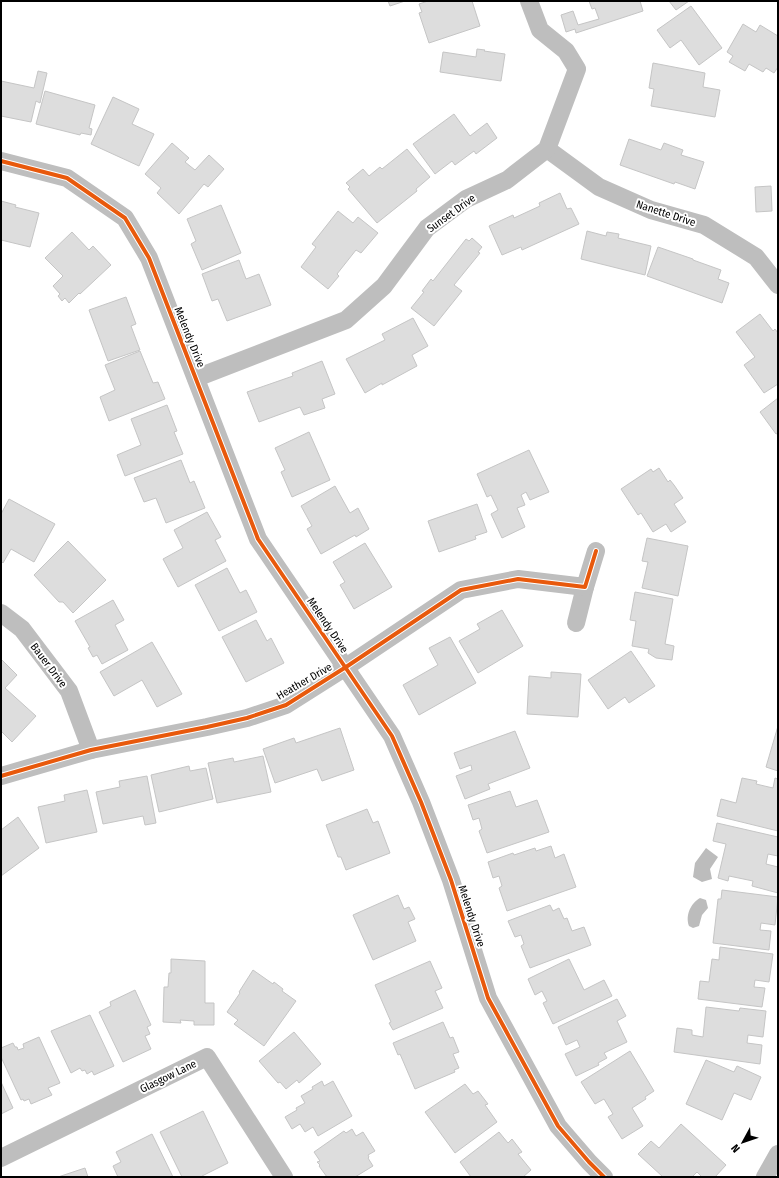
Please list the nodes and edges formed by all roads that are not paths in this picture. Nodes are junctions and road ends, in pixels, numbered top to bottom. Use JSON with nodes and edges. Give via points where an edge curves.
{"nodes":[{"id":1,"x":529,"y":1,"type":"edge"},
{"id":2,"x":547,"y":149,"type":"junction"},
{"id":3,"x":1,"y":161,"type":"edge"},
{"id":4,"x":778,"y":285,"type":"edge"},
{"id":5,"x":196,"y":378,"type":"junction"},
{"id":6,"x":596,"y":551,"type":"dead end"},
{"id":7,"x":585,"y":587,"type":"junction"},
{"id":8,"x":1,"y":613,"type":"edge"},
{"id":9,"x":576,"y":623,"type":"dead end"},
{"id":10,"x":346,"y":667,"type":"junction"},
{"id":11,"x":92,"y":750,"type":"junction"},
{"id":12,"x":1,"y":776,"type":"edge"},
{"id":13,"x":778,"y":1154,"type":"edge"},
{"id":14,"x":1,"y":1158,"type":"edge"},
{"id":15,"x":284,"y":1177,"type":"edge"},
{"id":16,"x":604,"y":1177,"type":"edge"},
{"id":17,"x":765,"y":1177,"type":"edge"}],
"edges":[{"from":1,"to":2,"type":"street","via":[[540,30],[566,51],[577,69]]},
{"from":2,"to":4,"type":"street","name":"Nanette Drive","via":[[599,187],[651,210],[704,225],[756,256]]},
{"from":2,"to":5,"type":"street","name":"Sunset Drive","via":[[507,180],[466,199],[427,228],[384,286],[346,320]]},
{"from":3,"to":5,"type":"street","name":"Melendy Drive","via":[[67,178],[125,218],[149,258]]},
{"from":5,"to":10,"type":"street","name":"Melendy Drive","via":[[258,539]]},
{"from":6,"to":7,"type":"street"},
{"from":7,"to":9,"type":"street"},
{"from":7,"to":10,"type":"street","name":"Heather Drive","via":[[518,579],[461,590]]},
{"from":8,"to":11,"type":"street","name":"Bauer Drive","via":[[22,629],[69,691]]},
{"from":10,"to":11,"type":"street","name":"Heather Drive","via":[[286,705],[247,718]]},
{"from":10,"to":16,"type":"street","name":"Melendy Drive","via":[[392,736],[421,802],[451,880],[488,998],[558,1126]]},
{"from":11,"to":12,"type":"street","name":"Heather Drive"},
{"from":13,"to":17,"type":"street"},
{"from":14,"to":15,"type":"street","name":"Glasgow Lane","via":[[207,1057]]}]}
